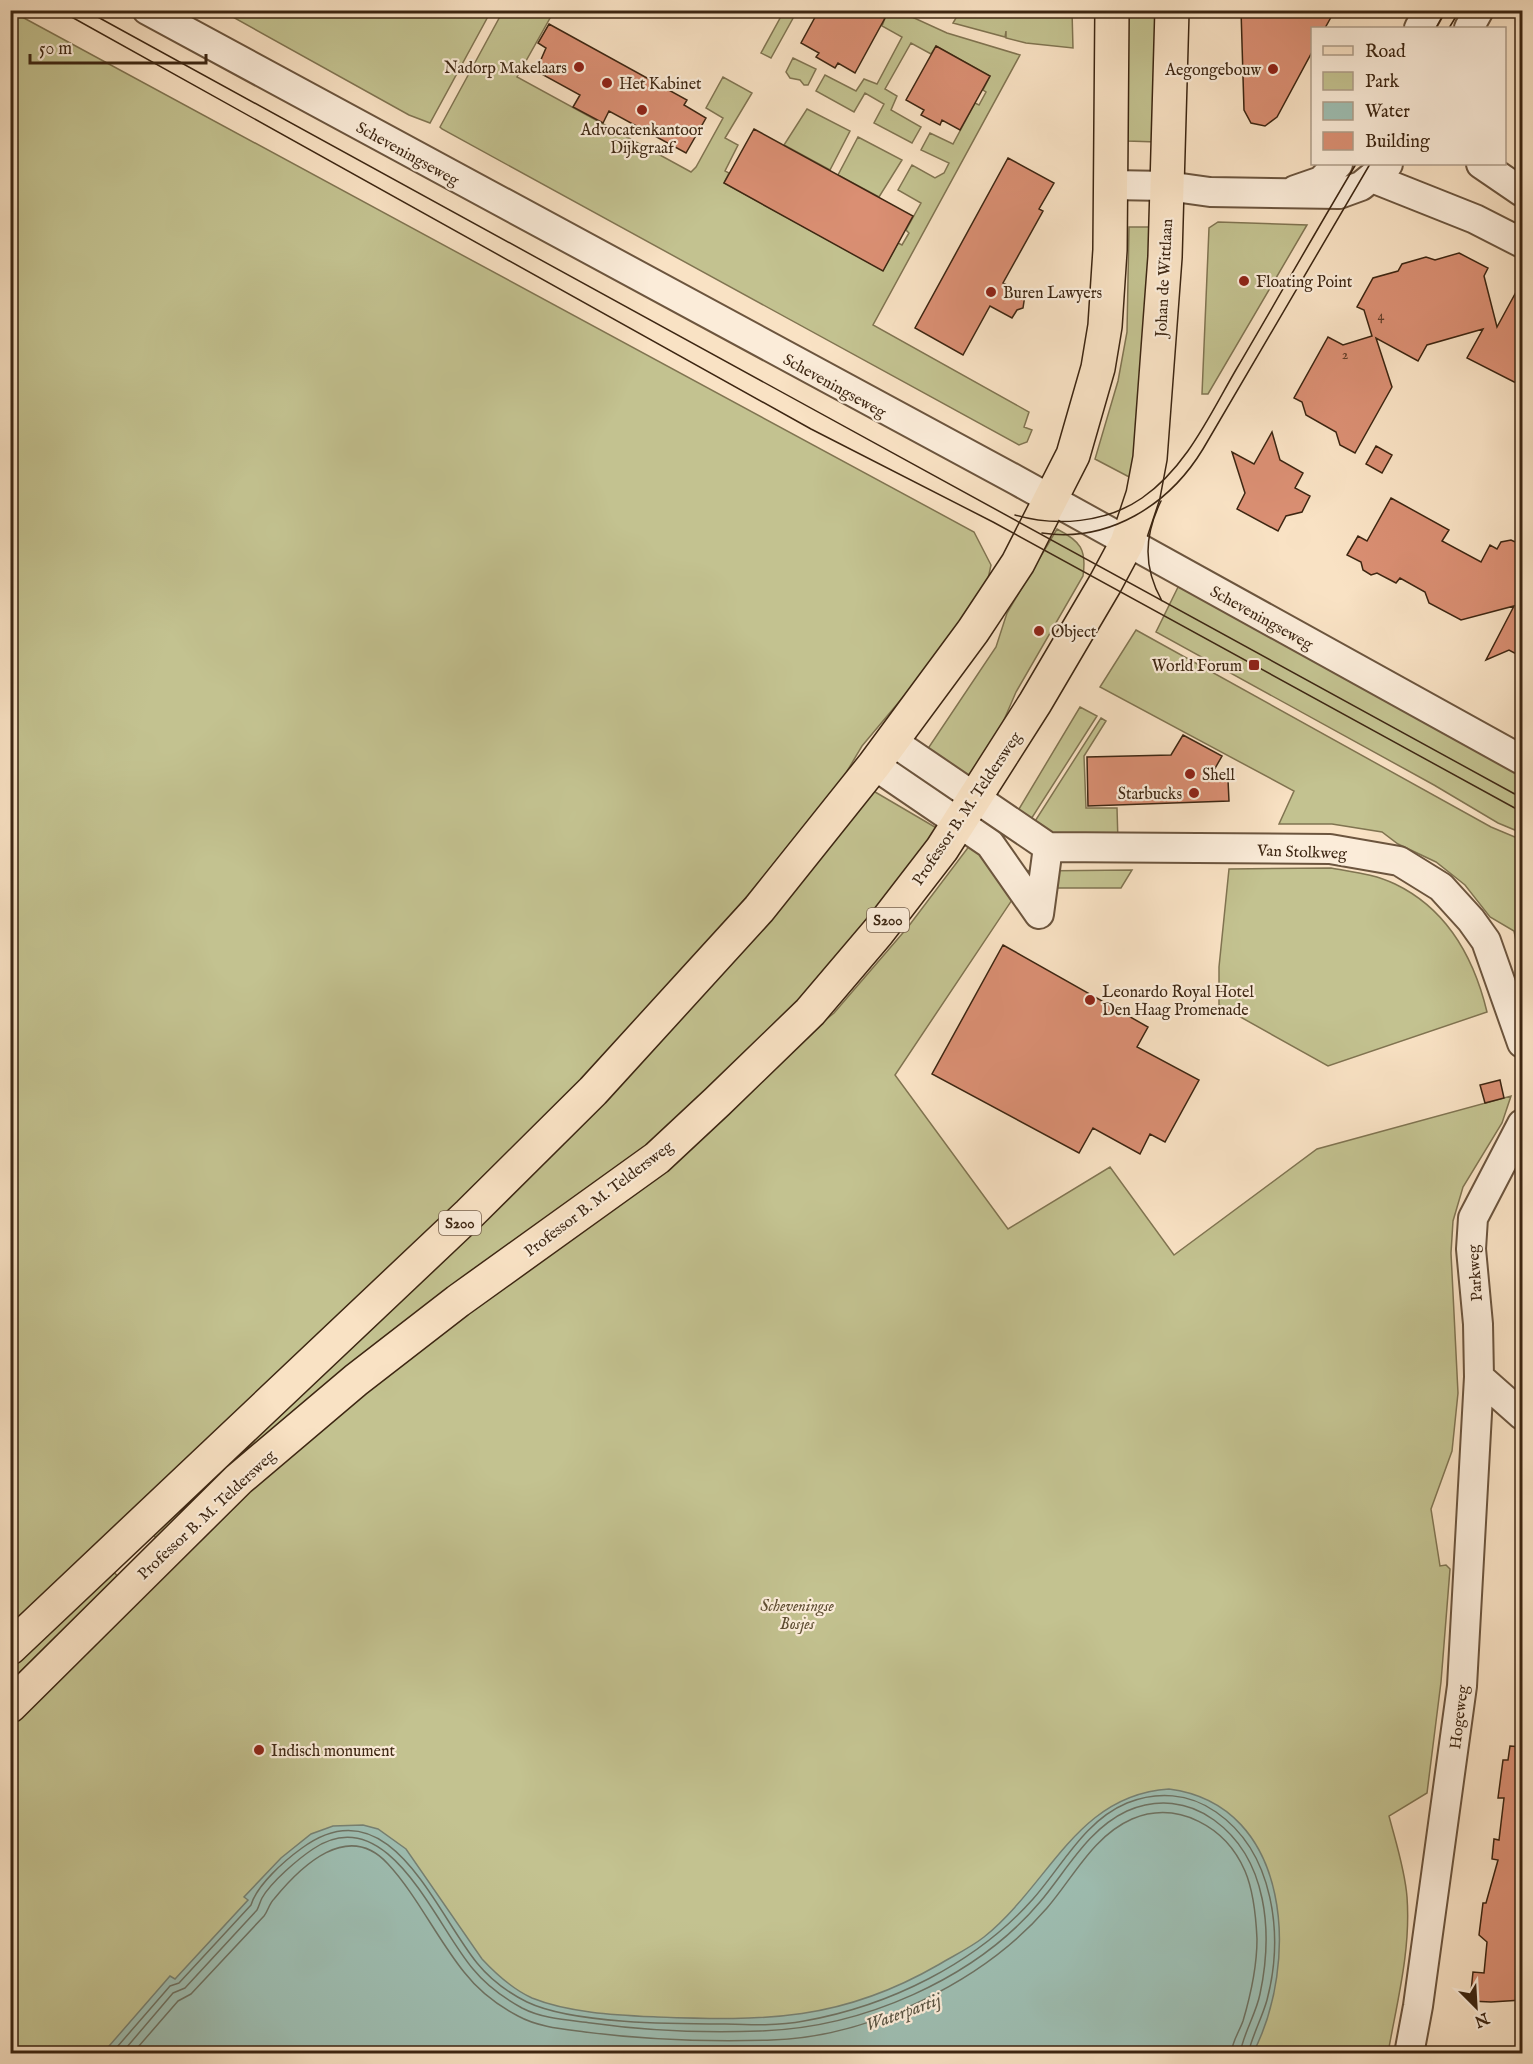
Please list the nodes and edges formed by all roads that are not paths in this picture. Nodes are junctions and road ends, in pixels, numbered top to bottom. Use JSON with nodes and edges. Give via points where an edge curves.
{"nodes":[{"id":1,"x":147,"y":10,"type":"edge"},
{"id":2,"x":1112,"y":10,"type":"edge"},
{"id":3,"x":1172,"y":10,"type":"edge"},
{"id":4,"x":1429,"y":10,"type":"edge"},
{"id":5,"x":1479,"y":10,"type":"edge"},
{"id":6,"x":1420,"y":27,"type":"edge"},
{"id":7,"x":1470,"y":27,"type":"edge"},
{"id":8,"x":1337,"y":165,"type":"edge"},
{"id":9,"x":1482,"y":165,"type":"edge"},
{"id":10,"x":1380,"y":171,"type":"edge"},
{"id":11,"x":1111,"y":185,"type":"junction"},
{"id":12,"x":1167,"y":186,"type":"junction"},
{"id":13,"x":1522,"y":192,"type":"edge"},
{"id":14,"x":1276,"y":194,"type":"junction"},
{"id":15,"x":1522,"y":243,"type":"edge"},
{"id":16,"x":1050,"y":501,"type":"junction"},
{"id":17,"x":1126,"y":543,"type":"junction"},
{"id":18,"x":883,"y":753,"type":"junction"},
{"id":19,"x":1522,"y":760,"type":"edge"},
{"id":20,"x":967,"y":810,"type":"junction"},
{"id":21,"x":1048,"y":847,"type":"junction"},
{"id":22,"x":1522,"y":1043,"type":"edge"},
{"id":23,"x":1522,"y":1124,"type":"edge"},
{"id":24,"x":1479,"y":1377,"type":"junction"},
{"id":25,"x":1522,"y":1415,"type":"edge"},
{"id":26,"x":10,"y":1648,"type":"edge"},
{"id":27,"x":10,"y":1706,"type":"edge"},
{"id":28,"x":1409,"y":2054,"type":"edge"}],
"edges":[{"from":1,"to":16,"type":"street","name":"Scheveningseweg"},
{"from":2,"to":11,"type":"main road","number":"S200"},
{"from":3,"to":12,"type":"main road","name":"Johan de Wittlaan","number":"S200"},
{"from":4,"to":6,"type":"street"},
{"from":5,"to":7,"type":"street"},
{"from":8,"to":14,"type":"street","via":[[1308,188]]},
{"from":9,"to":13,"type":"street"},
{"from":10,"to":14,"type":"street","via":[[1339,194]]},
{"from":10,"to":15,"type":"street"},
{"from":11,"to":12,"type":"street"},
{"from":11,"to":16,"type":"main road","number":"S200","via":[[1106,326],[1098,368],[1073,455]]},
{"from":12,"to":14,"type":"street"},
{"from":12,"to":17,"type":"main road","name":"Johan de Wittlaan","number":"S200","via":[[1166,256],[1150,458],[1143,495]]},
{"from":16,"to":17,"type":"street","name":"Scheveningseweg"},
{"from":16,"to":18,"type":"main road","number":"S200","via":[[1011,575]]},
{"from":17,"to":19,"type":"street","name":"Scheveningseweg"},
{"from":17,"to":20,"type":"main road","name":"Professor B. M. Teldersweg","number":"S200","via":[[1035,703]]},
{"from":18,"to":20,"type":"street"},
{"from":18,"to":26,"type":"main road","number":"S200","via":[[759,909],[593,1091],[469,1214]]},
{"from":20,"to":21,"type":"street"},
{"from":20,"to":21,"type":"street","via":[[1039,914]]},
{"from":20,"to":27,"type":"main road","name":"Professor B. M. Teldersweg","number":"S200","via":[[878,933],[810,1012],[734,1087],[657,1158],[458,1301],[356,1380],[239,1479]]},
{"from":21,"to":22,"type":"street","name":"Van Stolkweg","via":[[1330,849],[1399,861],[1441,887],[1486,941]]},
{"from":23,"to":24,"type":"street","name":"Parkweg","via":[[1473,1218],[1471,1249]]},
{"from":24,"to":25,"type":"street"},
{"from":24,"to":28,"type":"street","name":"Hogeweg","via":[[1462,1686]]}]}
